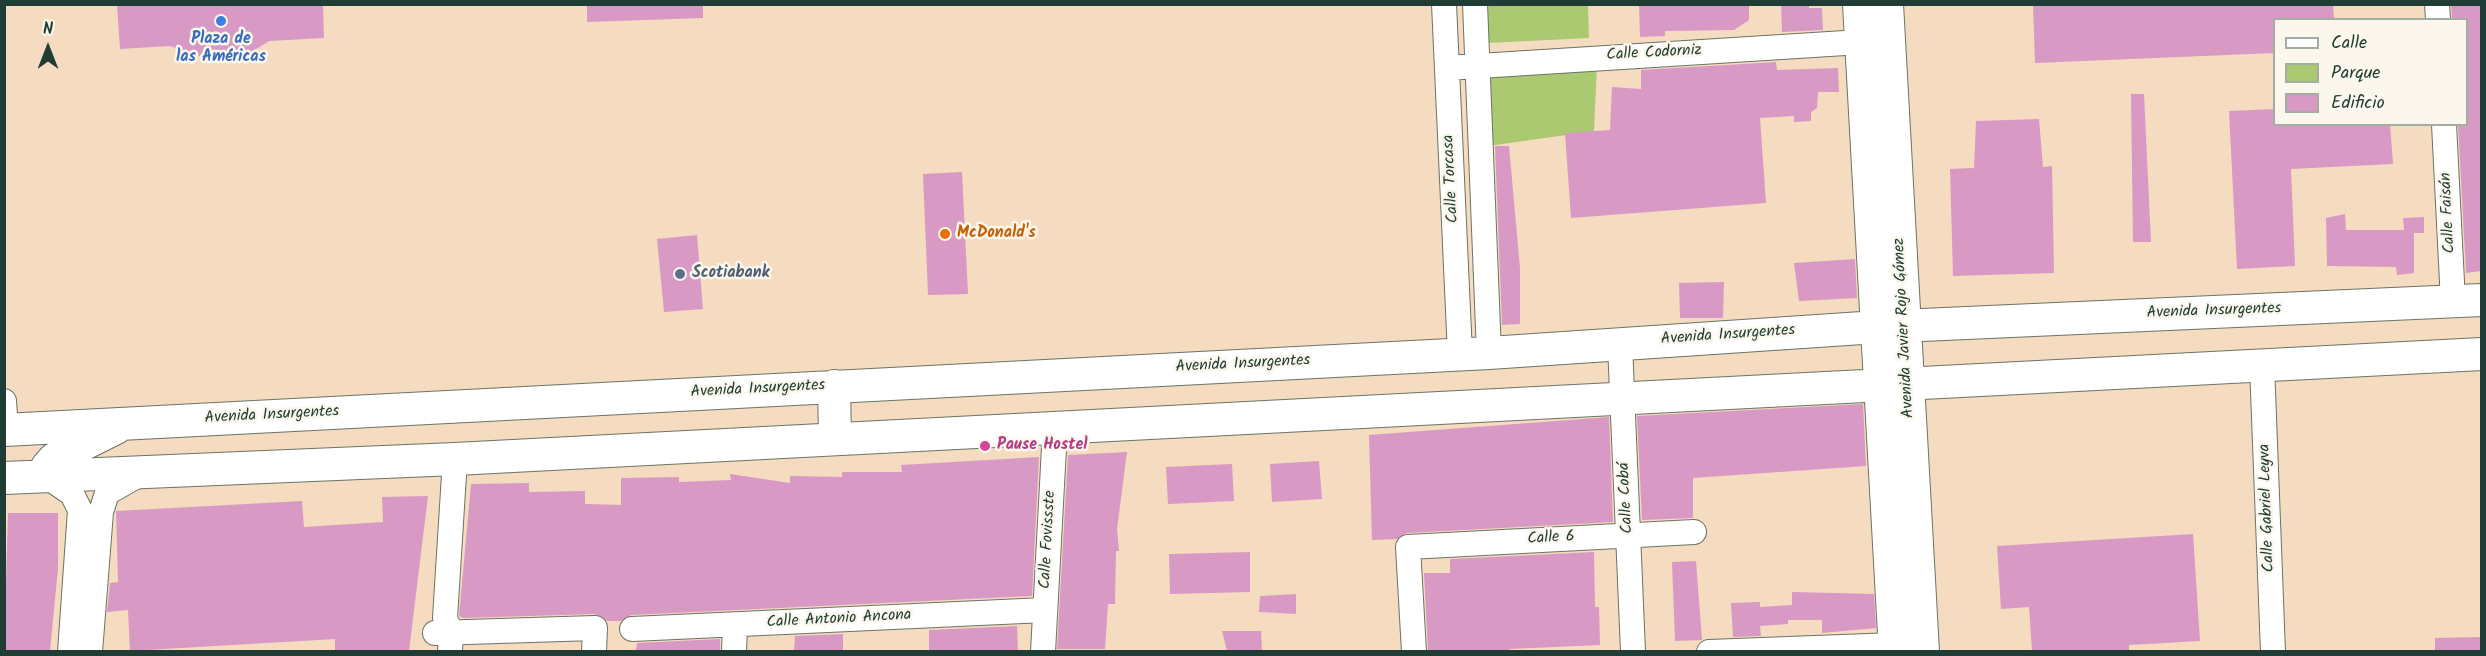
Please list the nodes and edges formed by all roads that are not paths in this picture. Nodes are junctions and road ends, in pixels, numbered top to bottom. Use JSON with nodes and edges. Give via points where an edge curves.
{"nodes":[{"id":1,"x":1444,"y":4,"type":"edge"},
{"id":2,"x":1475,"y":4,"type":"edge"},
{"id":3,"x":1859,"y":4,"type":"edge"},
{"id":4,"x":1887,"y":4,"type":"edge"},
{"id":5,"x":1861,"y":42,"type":"junction"},
{"id":6,"x":1478,"y":64,"type":"junction"},
{"id":7,"x":1447,"y":68,"type":"junction"},
{"id":8,"x":2444,"y":126,"type":"edge"},
{"id":9,"x":2467,"y":301,"type":"edge"},
{"id":10,"x":1891,"y":326,"type":"junction"},
{"id":11,"x":1620,"y":344,"type":"junction"},
{"id":12,"x":1474,"y":354,"type":"junction"},
{"id":13,"x":2481,"y":354,"type":"edge"},
{"id":14,"x":2262,"y":365,"type":"junction"},
{"id":15,"x":1894,"y":384,"type":"junction"},
{"id":16,"x":834,"y":386,"type":"junction"},
{"id":17,"x":1623,"y":400,"type":"junction"},
{"id":18,"x":124,"y":423,"type":"junction"},
{"id":19,"x":5,"y":424,"type":"edge"},
{"id":20,"x":1055,"y":429,"type":"junction"},
{"id":21,"x":835,"y":439,"type":"junction"},
{"id":22,"x":455,"y":459,"type":"junction"},
{"id":23,"x":144,"y":472,"type":"junction"},
{"id":24,"x":46,"y":476,"type":"junction"},
{"id":25,"x":4,"y":478,"type":"edge"},
{"id":26,"x":1694,"y":532,"type":"dead end"},
{"id":27,"x":1628,"y":535,"type":"junction"},
{"id":28,"x":1045,"y":610,"type":"junction"},
{"id":29,"x":735,"y":626,"type":"junction"},
{"id":30,"x":632,"y":629,"type":"dead end"},
{"id":31,"x":442,"y":637,"type":"edge"},
{"id":32,"x":595,"y":640,"type":"edge"},
{"id":33,"x":1904,"y":649,"type":"edge"},
{"id":34,"x":70,"y":651,"type":"edge"},
{"id":35,"x":90,"y":651,"type":"edge"},
{"id":36,"x":734,"y":651,"type":"edge"},
{"id":37,"x":1043,"y":651,"type":"edge"},
{"id":38,"x":1414,"y":651,"type":"edge"},
{"id":39,"x":1633,"y":651,"type":"edge"},
{"id":40,"x":1709,"y":651,"type":"edge"},
{"id":41,"x":2274,"y":651,"type":"edge"}],
"edges":[{"from":1,"to":7,"type":"street","name":"Calle Torcasa"},
{"from":2,"to":6,"type":"street","name":"Calle Torcasa"},
{"from":3,"to":5,"type":"main road","name":"Avenida Javier Rojo Gómez"},
{"from":4,"to":10,"type":"main road","name":"Avenida Javier Rojo Gómez"},
{"from":5,"to":6,"type":"street","name":"Calle Codorniz"},
{"from":5,"to":10,"type":"main road","name":"Avenida Javier Rojo Gómez"},
{"from":6,"to":7,"type":"street","name":"Calle Codorniz"},
{"from":6,"to":12,"type":"street","name":"Calle Torcasa"},
{"from":7,"to":12,"type":"street","name":"Calle Torcasa"},
{"from":8,"to":9,"type":"street","name":"Calle Faisán"},
{"from":9,"to":10,"type":"main road","name":"Avenida Insurgentes"},
{"from":10,"to":11,"type":"main road","name":"Avenida Insurgentes"},
{"from":10,"to":15,"type":"main road","name":"Avenida Javier Rojo Gómez"},
{"from":11,"to":12,"type":"main road","name":"Avenida Insurgentes"},
{"from":11,"to":17,"type":"street","name":"Calle Cobá"},
{"from":12,"to":16,"type":"main road","name":"Avenida Insurgentes"},
{"from":13,"to":14,"type":"main road"},
{"from":14,"to":15,"type":"main road"},
{"from":14,"to":41,"type":"street","name":"Calle Gabriel Leyva"},
{"from":15,"to":17,"type":"main road"},
{"from":15,"to":33,"type":"main road","name":"Avenida Javier Rojo Gómez"},
{"from":16,"to":18,"type":"main road","name":"Avenida Insurgentes"},
{"from":16,"to":21,"type":"main road"},
{"from":17,"to":20,"type":"main road"},
{"from":17,"to":27,"type":"street","name":"Calle Cobá"},
{"from":18,"to":19,"type":"main road","name":"Avenida Insurgentes"},
{"from":18,"to":24,"type":"main road","via":[[54,459]]},
{"from":20,"to":21,"type":"main road"},
{"from":20,"to":28,"type":"street","name":"Calle Fovissste"},
{"from":21,"to":22,"type":"main road"},
{"from":22,"to":23,"type":"main road"},
{"from":22,"to":31,"type":"street"},
{"from":23,"to":24,"type":"main road"},
{"from":23,"to":35,"type":"street","via":[[107,493],[101,512]]},
{"from":24,"to":25,"type":"main road"},
{"from":24,"to":34,"type":"street","via":[[72,494],[80,510]]},
{"from":26,"to":27,"type":"street","name":"Calle 6"},
{"from":27,"to":38,"type":"street","name":"Calle 6","via":[[1408,547]]},
{"from":27,"to":39,"type":"street","name":"Calle Cobá"},
{"from":28,"to":29,"type":"street","name":"Calle Antonio Ancona"},
{"from":28,"to":37,"type":"street","name":"Calle Fovissste"},
{"from":29,"to":30,"type":"street","name":"Calle Antonio Ancona"},
{"from":29,"to":36,"type":"street"},
{"from":31,"to":32,"type":"street"},
{"from":33,"to":40,"type":"street"}]}
